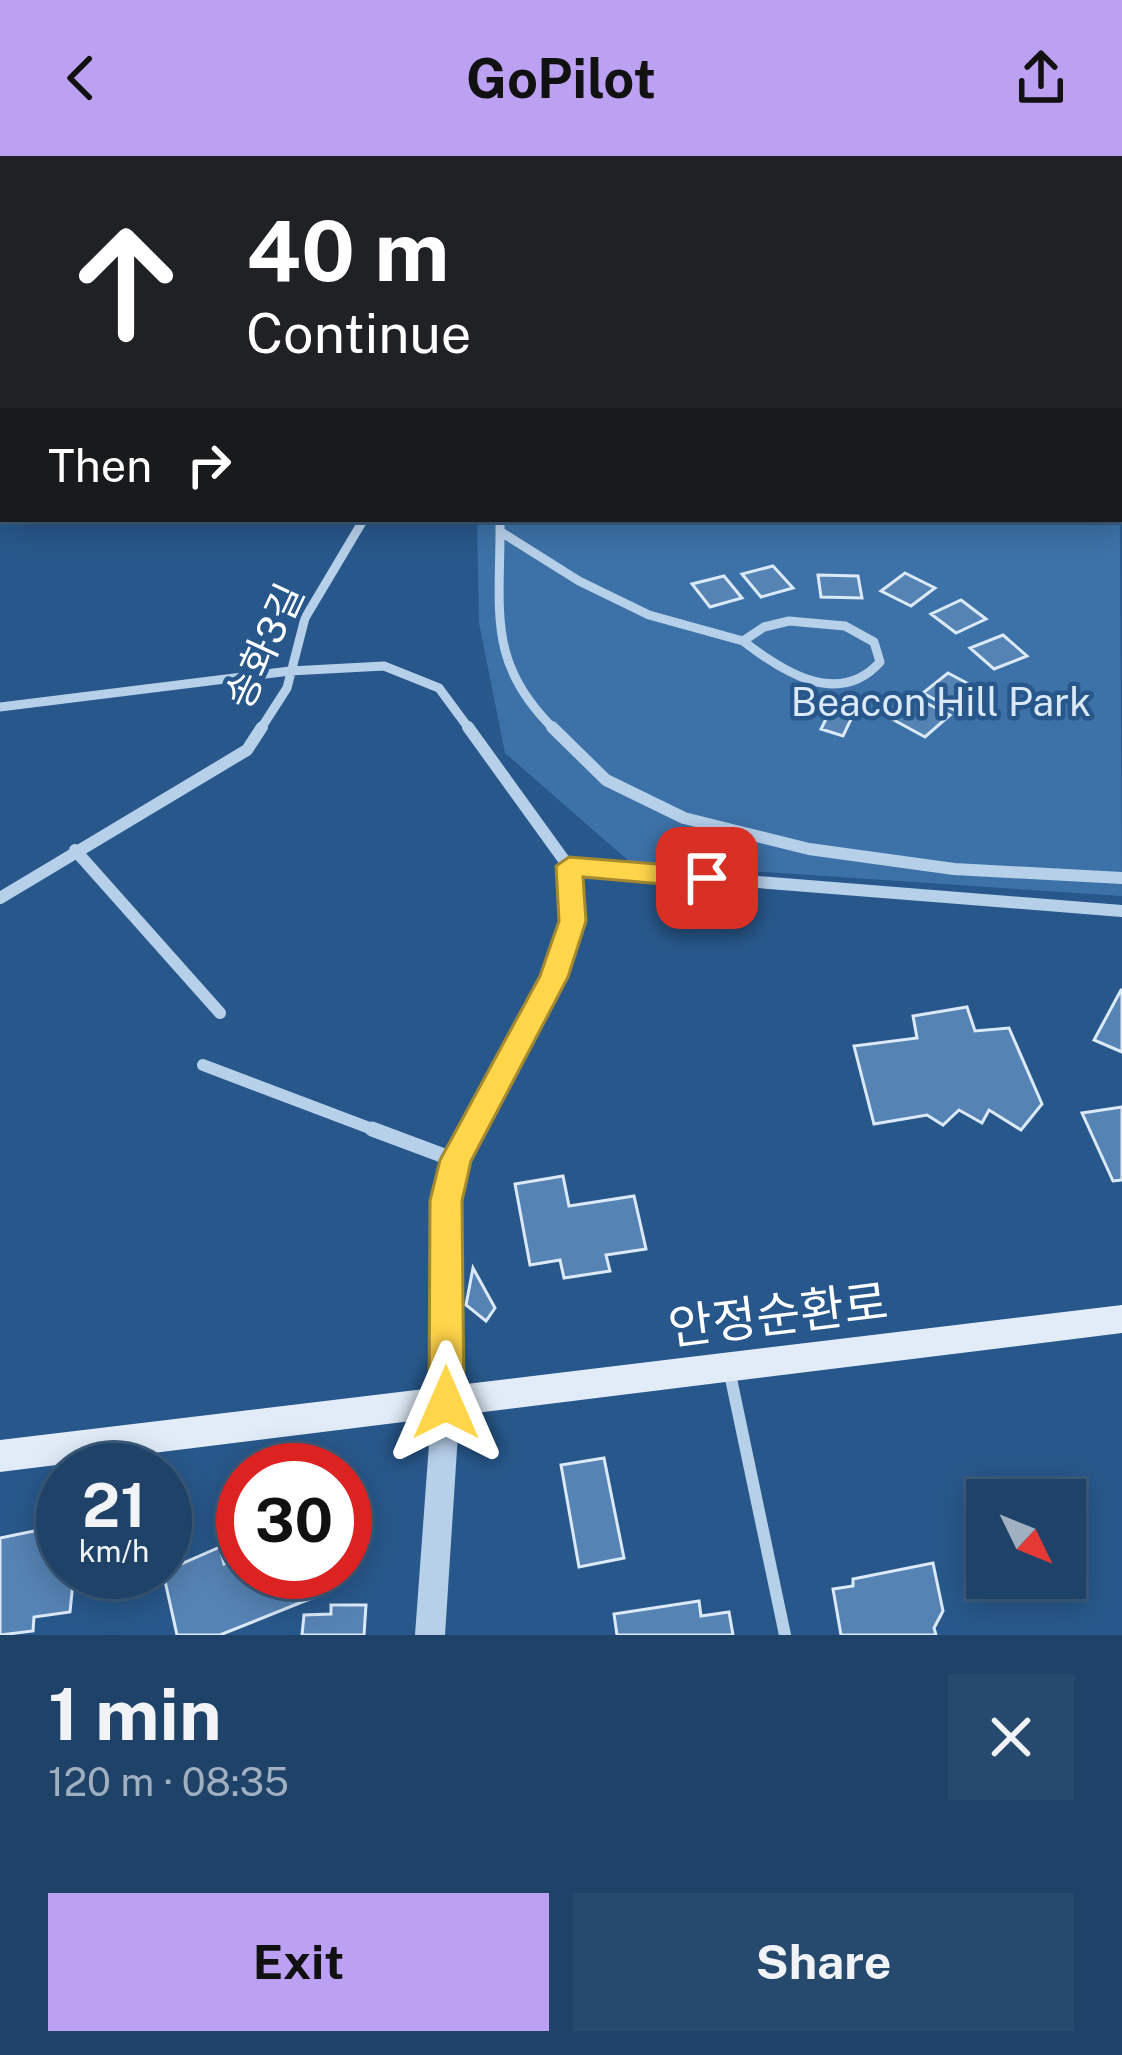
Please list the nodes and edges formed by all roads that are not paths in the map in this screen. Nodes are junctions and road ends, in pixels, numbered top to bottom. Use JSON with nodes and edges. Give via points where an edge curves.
{"nodes":[{"id":1,"x":362,"y":522,"type":"edge"},
{"id":2,"x":500,"y":526,"type":"edge"},
{"id":3,"x":742,"y":641,"type":"junction"},
{"id":4,"x":290,"y":671,"type":"junction"},
{"id":5,"x":0,"y":706,"type":"edge"},
{"id":6,"x":75,"y":850,"type":"junction"},
{"id":7,"x":569,"y":866,"type":"junction"},
{"id":8,"x":1122,"y":878,"type":"edge"},
{"id":9,"x":0,"y":898,"type":"edge"},
{"id":10,"x":1122,"y":911,"type":"edge"},
{"id":11,"x":220,"y":1013,"type":"dead end"},
{"id":12,"x":203,"y":1065,"type":"dead end"},
{"id":13,"x":455,"y":1160,"type":"junction"},
{"id":14,"x":1122,"y":1319,"type":"edge"},
{"id":15,"x":729,"y":1368,"type":"junction"},
{"id":16,"x":446,"y":1403,"type":"junction"},
{"id":17,"x":0,"y":1456,"type":"edge"},
{"id":18,"x":430,"y":1635,"type":"edge"},
{"id":19,"x":785,"y":1635,"type":"edge"}],
"edges":[{"from":1,"to":4,"type":"street","name":"송화3길","via":[[304,618]]},
{"from":2,"to":3,"type":"street","via":[[579,581],[649,615]]},
{"from":2,"to":8,"type":"street","via":[[502,655],[527,704],[606,780],[684,818],[809,849],[953,869]]},
{"from":3,"to":3,"type":"street","via":[[782,672],[818,682],[864,679],[880,662],[865,634],[824,621],[764,627]]},
{"from":4,"to":5,"type":"street"},
{"from":4,"to":6,"type":"street","name":"송화3길","via":[[247,750]]},
{"from":4,"to":7,"type":"street","via":[[384,666],[440,688]]},
{"from":6,"to":9,"type":"street","name":"송화3길"},
{"from":6,"to":11,"type":"street"},
{"from":7,"to":10,"type":"street"},
{"from":7,"to":13,"type":"street","via":[[572,921],[554,977]]},
{"from":12,"to":13,"type":"street"},
{"from":13,"to":16,"type":"street","via":[[446,1201]]},
{"from":14,"to":15,"type":"main road","name":"안정순환로"},
{"from":15,"to":16,"type":"main road","name":"안정순환로"},
{"from":15,"to":19,"type":"lane"},
{"from":16,"to":17,"type":"main road","name":"안정순환로"},
{"from":16,"to":18,"type":"street"}]}
